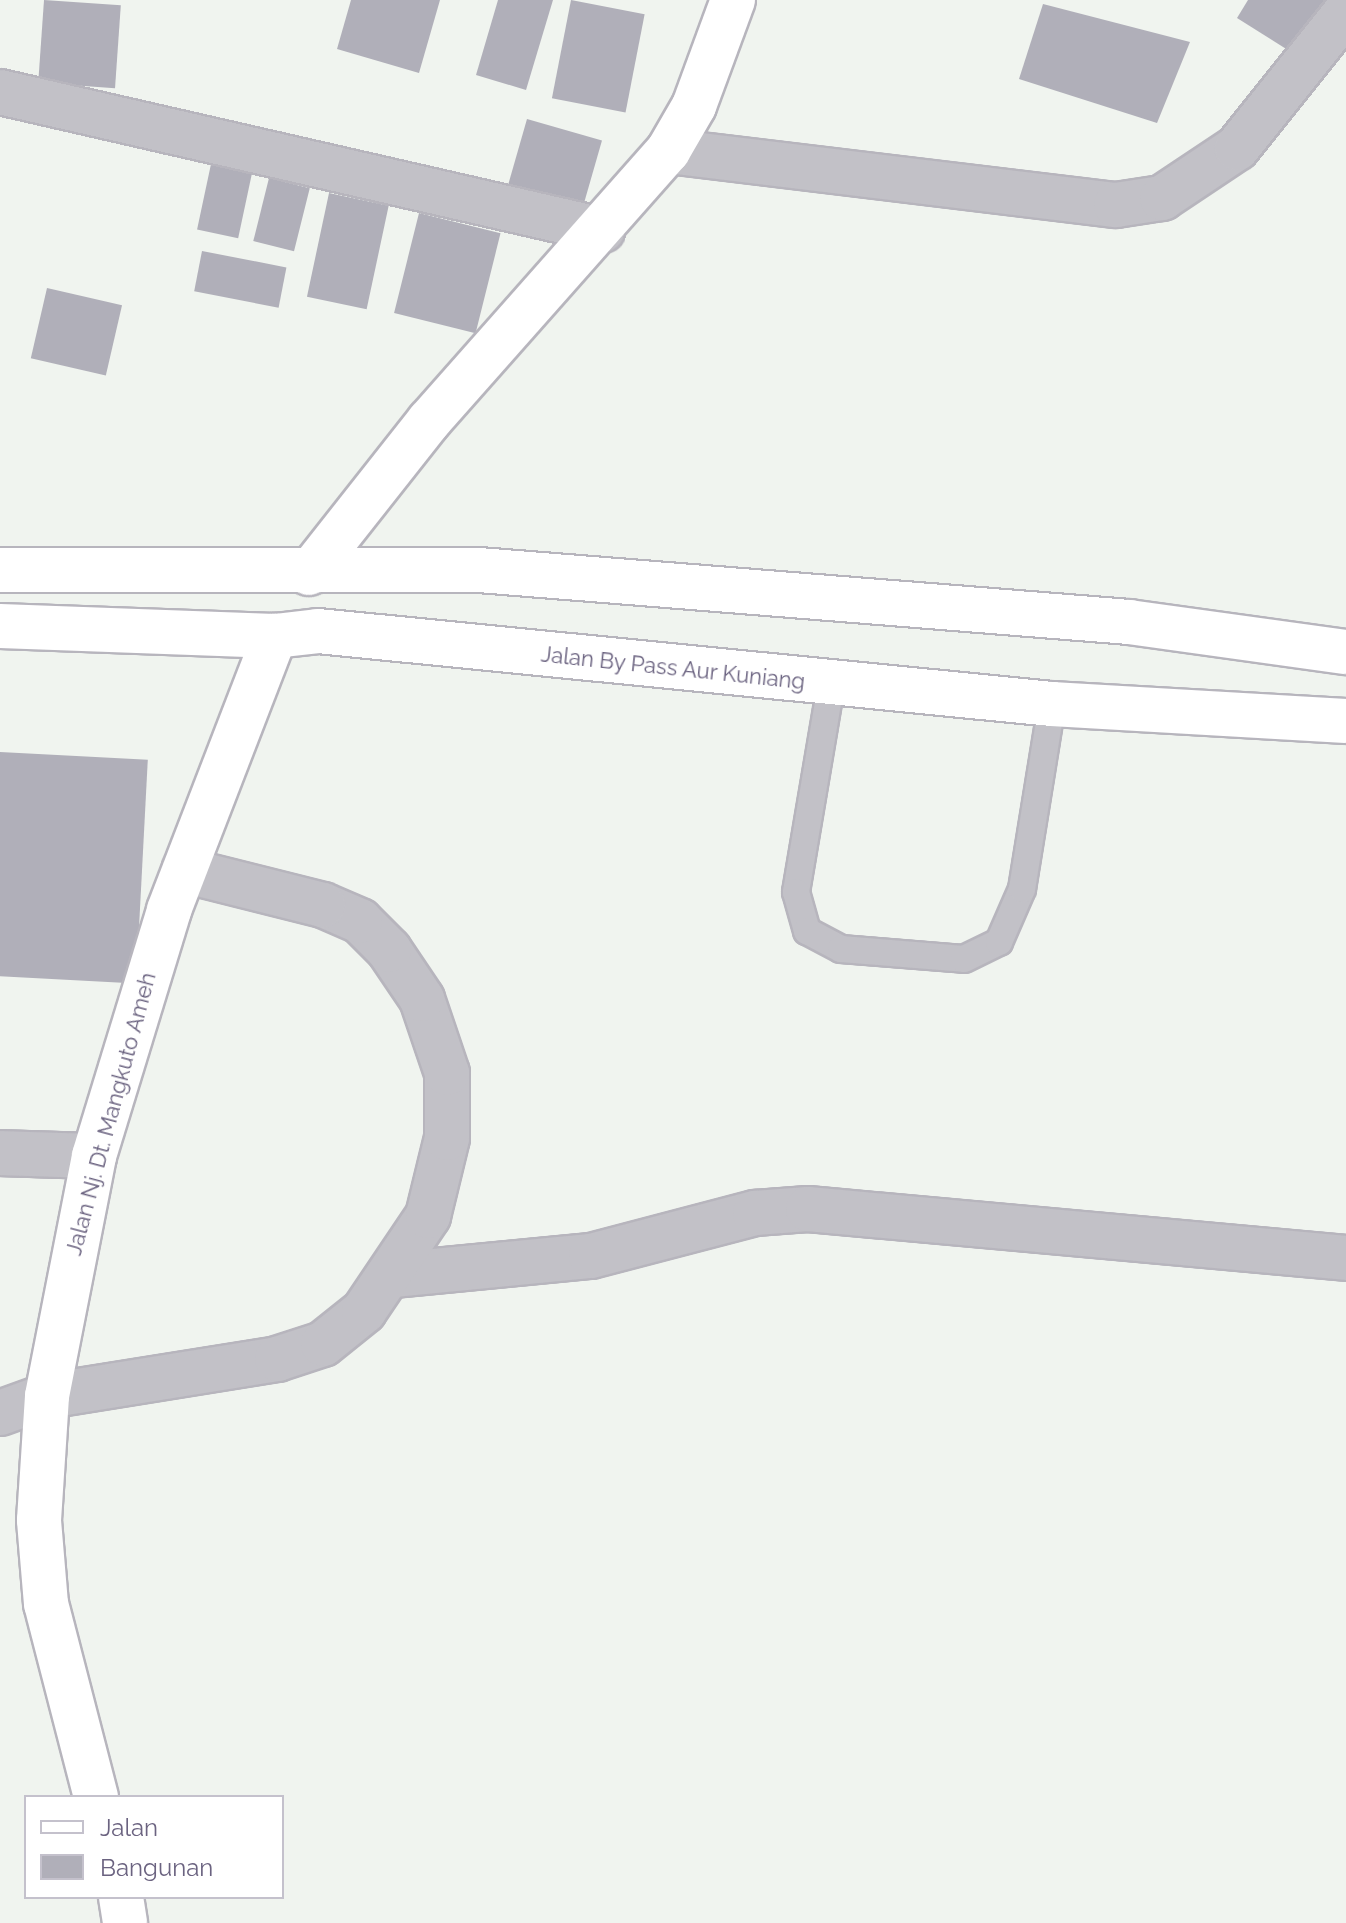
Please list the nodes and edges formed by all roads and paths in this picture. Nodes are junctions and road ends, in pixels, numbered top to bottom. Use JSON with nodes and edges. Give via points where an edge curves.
{"nodes":[{"id":1,"x":733,"y":0,"type":"edge"},
{"id":2,"x":1346,"y":12,"type":"edge"},
{"id":3,"x":0,"y":92,"type":"edge"},
{"id":4,"x":668,"y":151,"type":"junction"},
{"id":5,"x":602,"y":230,"type":"junction"},
{"id":6,"x":0,"y":570,"type":"edge"},
{"id":7,"x":309,"y":573,"type":"junction"},
{"id":8,"x":0,"y":626,"type":"edge"},
{"id":9,"x":275,"y":636,"type":"junction"},
{"id":10,"x":1344,"y":651,"type":"edge"},
{"id":11,"x":831,"y":685,"type":"junction"},
{"id":12,"x":1052,"y":704,"type":"junction"},
{"id":13,"x":1340,"y":720,"type":"edge"},
{"id":14,"x":184,"y":870,"type":"junction"},
{"id":15,"x":0,"y":1153,"type":"edge"},
{"id":16,"x":94,"y":1156,"type":"junction"},
{"id":17,"x":1346,"y":1258,"type":"edge"},
{"id":18,"x":393,"y":1275,"type":"junction"},
{"id":19,"x":47,"y":1396,"type":"junction"},
{"id":20,"x":0,"y":1413,"type":"edge"},
{"id":21,"x":95,"y":1795,"type":"edge"},
{"id":22,"x":121,"y":1899,"type":"edge"},
{"id":23,"x":125,"y":1923,"type":"edge"}],
"edges":[{"from":1,"to":4,"type":"main road","via":[[694,106]]},
{"from":2,"to":4,"type":"street","via":[[1237,148],[1162,198],[1116,205]]},
{"from":3,"to":5,"type":"street"},
{"from":4,"to":5,"type":"main road"},
{"from":5,"to":7,"type":"main road","via":[[429,421]]},
{"from":6,"to":7,"type":"main road"},
{"from":7,"to":10,"type":"main road","via":[[479,570],[1129,622]]},
{"from":8,"to":9,"type":"main road","name":"Jalan By Pass Aur Kuniang"},
{"from":9,"to":11,"type":"main road","name":"Jalan By Pass Aur Kuniang","via":[[318,631]]},
{"from":9,"to":14,"type":"main road","name":"Jalan Nj. Dt. Mangkuto Ameh"},
{"from":10,"to":13,"type":"main road"},
{"from":11,"to":12,"type":"main road","name":"Jalan By Pass Aur Kuniang"},
{"from":11,"to":12,"type":"lane","via":[[796,892],[807,931],[856,950],[964,959],[999,942],[1022,889]]},
{"from":12,"to":13,"type":"main road","name":"Jalan By Pass Aur Kuniang"},
{"from":14,"to":16,"type":"main road","name":"Jalan Nj. Dt. Mangkuto Ameh"},
{"from":14,"to":18,"type":"street","via":[[360,921],[422,999],[447,1073],[447,1138],[428,1216]]},
{"from":15,"to":16,"type":"street"},
{"from":16,"to":19,"type":"main road","name":"Jalan Nj. Dt. Mangkuto Ameh"},
{"from":17,"to":18,"type":"street","via":[[808,1209],[755,1213],[591,1256]]},
{"from":18,"to":19,"type":"street","via":[[323,1344],[277,1359]]},
{"from":19,"to":20,"type":"street"},
{"from":19,"to":21,"type":"main road","name":"Jalan Nj. Dt. Mangkuto Ameh","via":[[39,1520],[46,1604]]},
{"from":22,"to":23,"type":"main road"}]}
